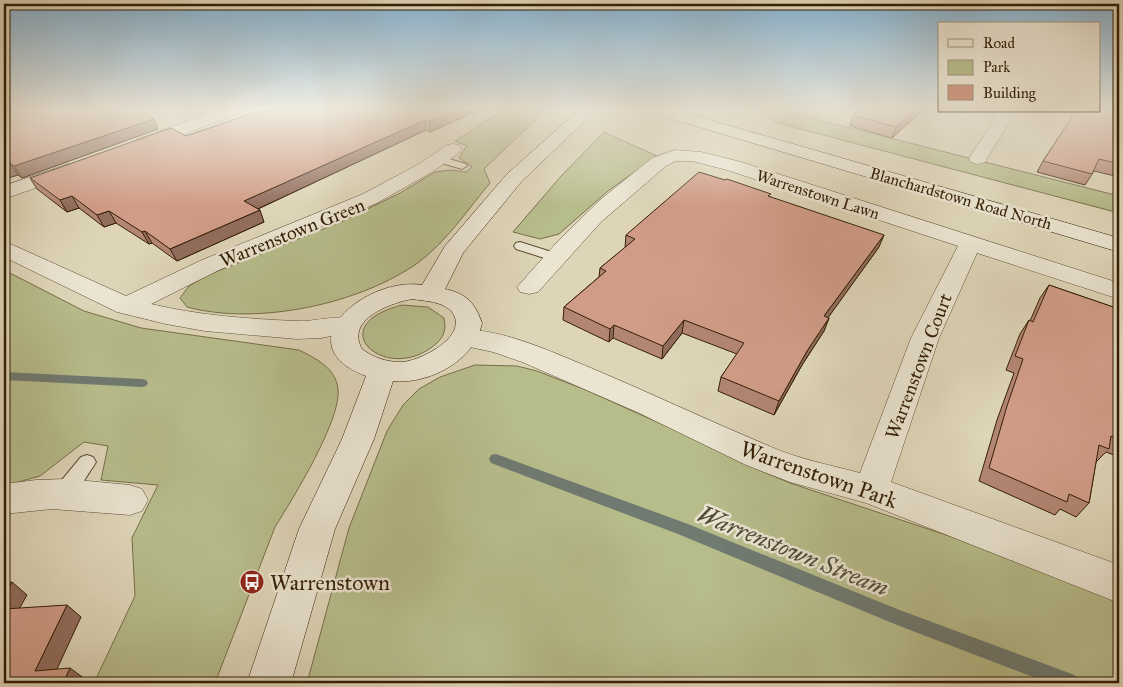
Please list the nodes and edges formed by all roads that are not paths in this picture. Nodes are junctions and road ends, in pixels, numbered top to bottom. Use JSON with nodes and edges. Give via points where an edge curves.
{"nodes":[{"id":1,"x":145,"y":142,"type":"edge"},
{"id":2,"x":553,"y":142,"type":"edge"},
{"id":3,"x":767,"y":142,"type":"edge"},
{"id":4,"x":988,"y":142,"type":"edge"},
{"id":5,"x":122,"y":151,"type":"edge"},
{"id":6,"x":451,"y":158,"type":"dead end"},
{"id":7,"x":978,"y":158,"type":"dead end"},
{"id":8,"x":86,"y":164,"type":"edge"},
{"id":9,"x":4,"y":193,"type":"edge"},
{"id":10,"x":970,"y":244,"type":"junction"},
{"id":11,"x":1119,"y":245,"type":"edge"},
{"id":12,"x":520,"y":246,"type":"dead end"},
{"id":13,"x":4,"y":248,"type":"edge"},
{"id":14,"x":554,"y":257,"type":"junction"},
{"id":15,"x":529,"y":287,"type":"dead end"},
{"id":16,"x":1119,"y":291,"type":"edge"},
{"id":17,"x":432,"y":292,"type":"junction"},
{"id":18,"x":126,"y":306,"type":"junction"},
{"id":19,"x":347,"y":325,"type":"junction"},
{"id":20,"x":466,"y":338,"type":"junction"},
{"id":21,"x":382,"y":371,"type":"junction"},
{"id":22,"x":87,"y":462,"type":"dead end"},
{"id":23,"x":871,"y":490,"type":"junction"},
{"id":24,"x":63,"y":493,"type":"junction"},
{"id":25,"x":4,"y":499,"type":"edge"},
{"id":26,"x":130,"y":500,"type":"dead end"},
{"id":27,"x":1119,"y":584,"type":"edge"},
{"id":28,"x":270,"y":683,"type":"edge"}],
"edges":[{"from":1,"to":5,"type":"street"},
{"from":2,"to":17,"type":"street","via":[[514,178],[453,251]]},
{"from":3,"to":11,"type":"street","name":"Blanchardstown Road North"},
{"from":4,"to":7,"type":"street"},
{"from":6,"to":18,"type":"street","name":"Warrenstown Green","via":[[353,208],[222,260]]},
{"from":8,"to":9,"type":"street"},
{"from":10,"to":14,"type":"street","name":"Warrenstown Lawn","via":[[734,166],[704,158],[678,156],[658,163]]},
{"from":10,"to":16,"type":"street","name":"Warrenstown Lawn"},
{"from":10,"to":23,"type":"street","name":"Warrenstown Court","via":[[925,338]]},
{"from":12,"to":14,"type":"lane"},
{"from":13,"to":18,"type":"street"},
{"from":14,"to":15,"type":"street","name":"Warrenstown Lawn"},
{"from":17,"to":19,"type":"street","via":[[412,291],[373,302],[357,312]]},
{"from":17,"to":20,"type":"street","via":[[459,304],[467,314]]},
{"from":18,"to":19,"type":"street","via":[[205,322],[297,330]]},
{"from":19,"to":21,"type":"street","via":[[344,343],[353,359]]},
{"from":20,"to":21,"type":"street","via":[[442,360],[423,368]]},
{"from":20,"to":23,"type":"street","name":"Warrenstown Park","via":[[497,343],[532,355],[648,404],[758,456]]},
{"from":21,"to":28,"type":"street","via":[[358,439],[317,529]]},
{"from":22,"to":24,"type":"lane"},
{"from":23,"to":27,"type":"street","name":"Warrenstown Park"},
{"from":24,"to":25,"type":"street"},
{"from":24,"to":26,"type":"street"}]}
